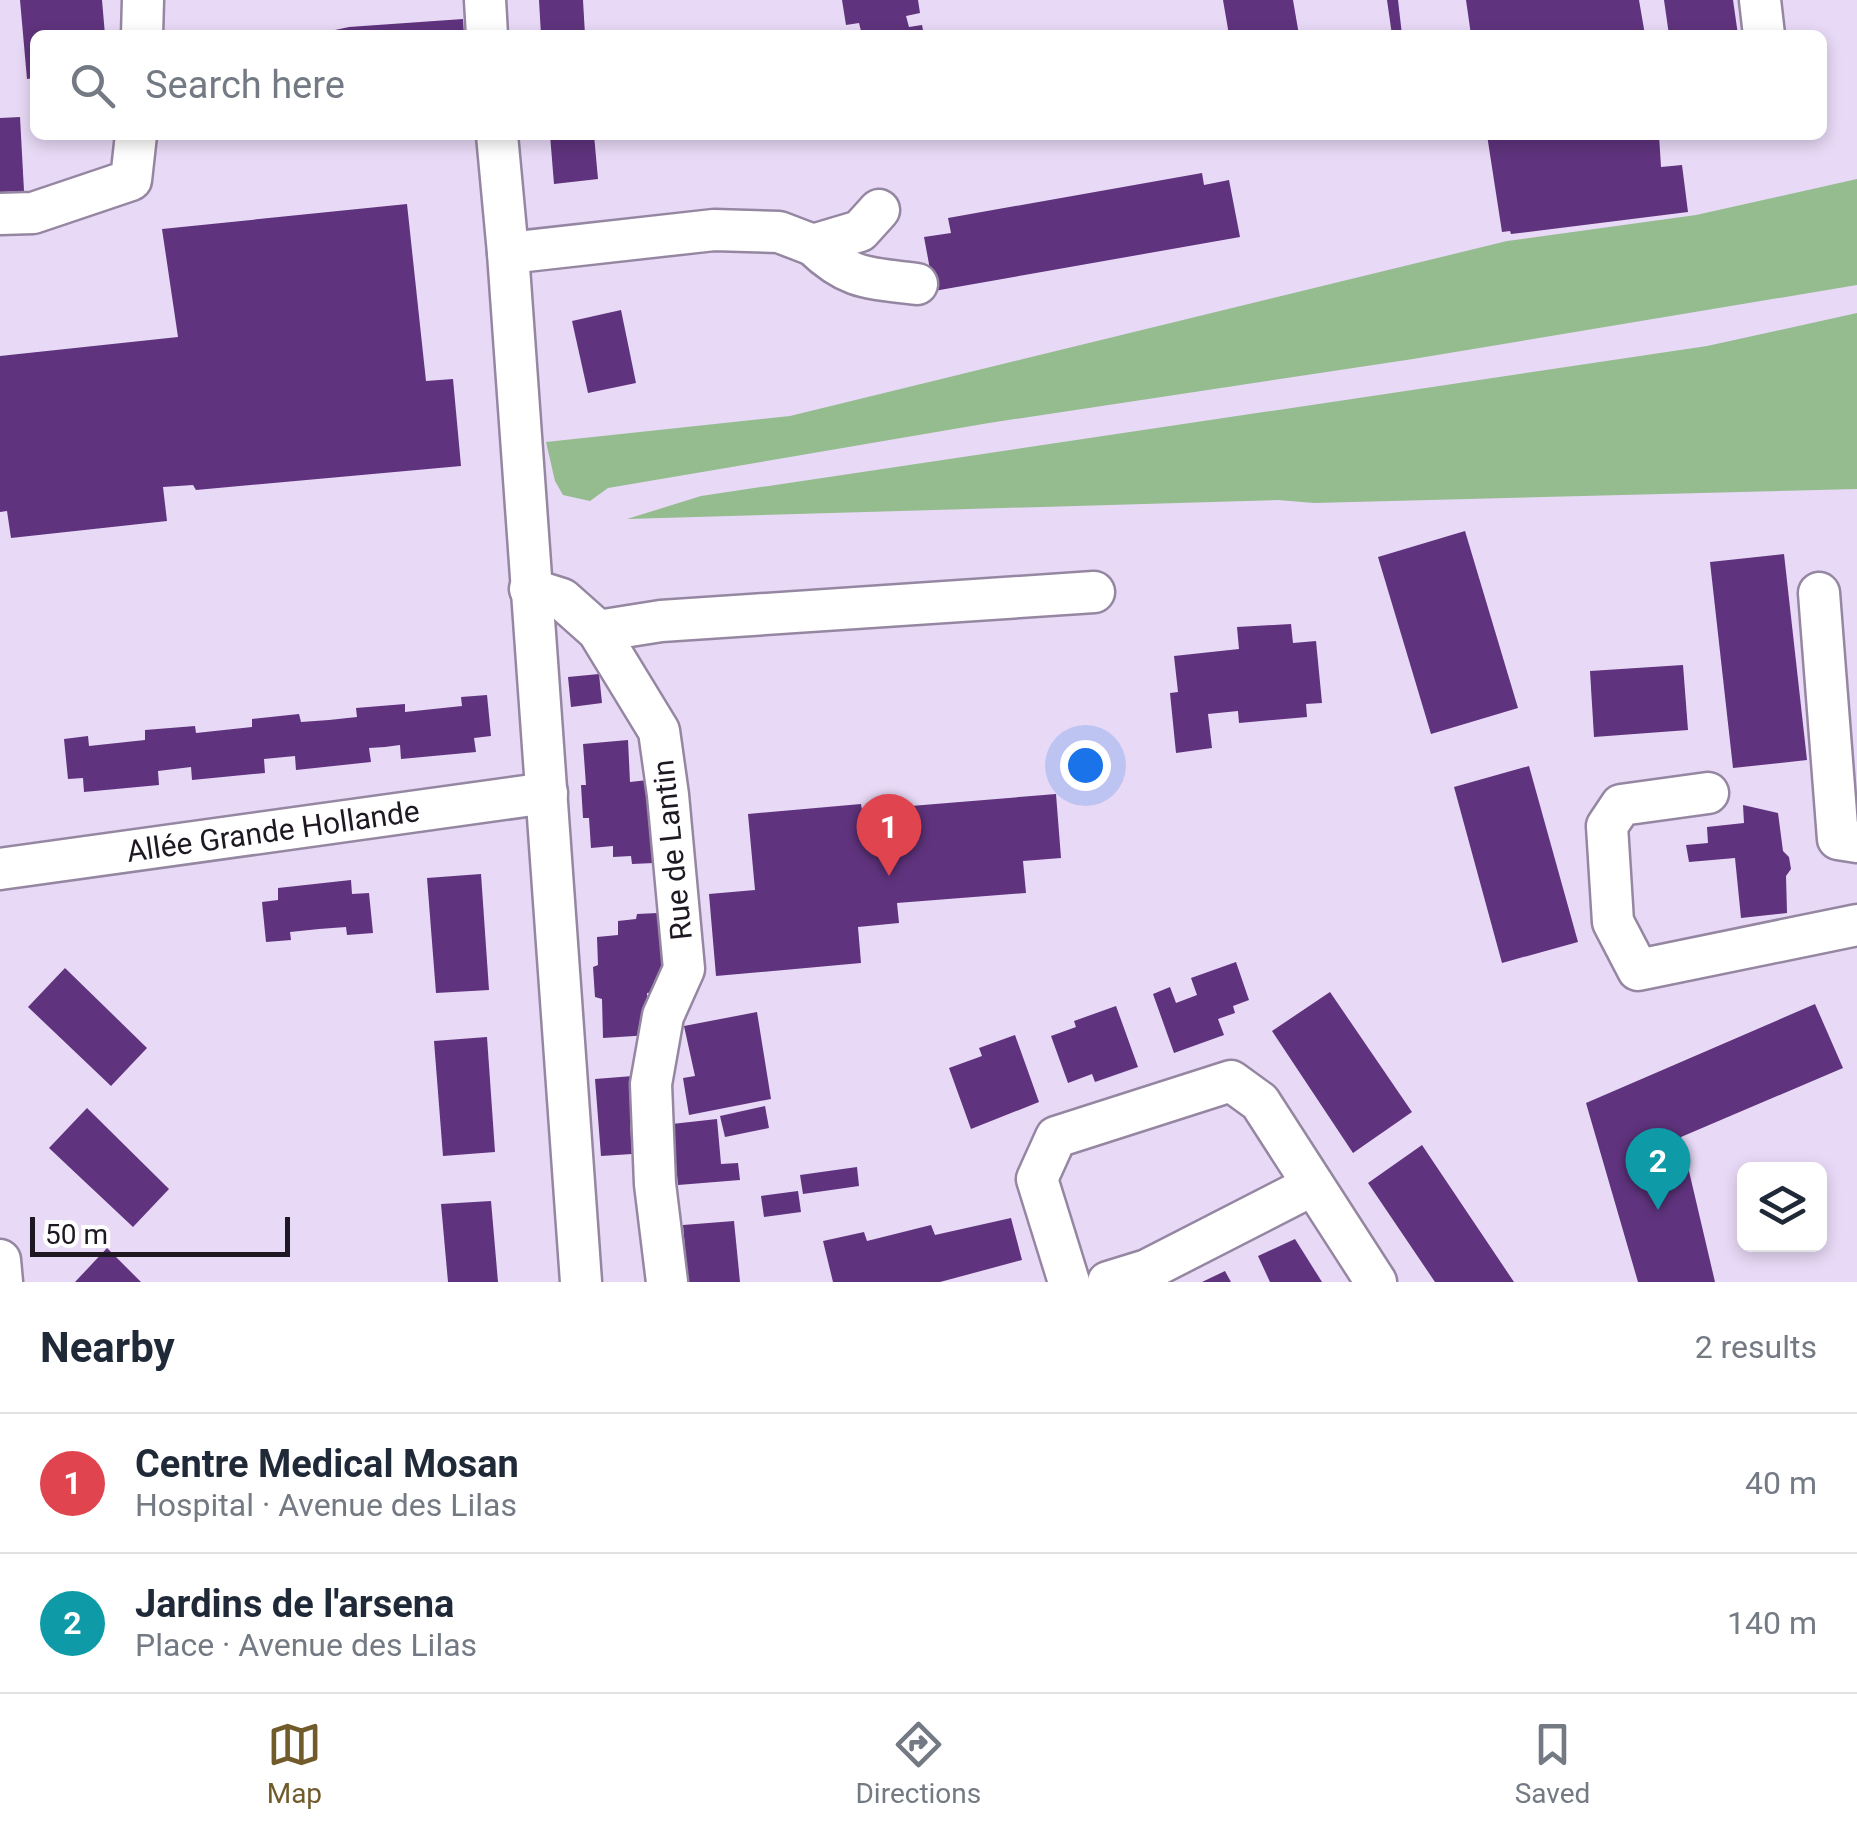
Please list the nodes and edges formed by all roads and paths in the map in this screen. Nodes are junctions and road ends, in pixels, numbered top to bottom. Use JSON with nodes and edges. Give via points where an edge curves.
{"nodes":[{"id":1,"x":143,"y":0,"type":"edge"},
{"id":2,"x":485,"y":0,"type":"edge"},
{"id":3,"x":1760,"y":0,"type":"edge"},
{"id":4,"x":142,"y":30,"type":"edge"},
{"id":5,"x":487,"y":30,"type":"edge"},
{"id":6,"x":1763,"y":30,"type":"edge"},
{"id":7,"x":135,"y":140,"type":"edge"},
{"id":8,"x":497,"y":140,"type":"edge"},
{"id":9,"x":879,"y":210,"type":"dead end"},
{"id":10,"x":0,"y":214,"type":"edge"},
{"id":11,"x":813,"y":245,"type":"junction"},
{"id":12,"x":508,"y":252,"type":"junction"},
{"id":13,"x":916,"y":284,"type":"dead end"},
{"id":14,"x":530,"y":589,"type":"junction"},
{"id":15,"x":1094,"y":592,"type":"dead end"},
{"id":16,"x":1819,"y":593,"type":"dead end"},
{"id":17,"x":598,"y":630,"type":"junction"},
{"id":18,"x":547,"y":793,"type":"junction"},
{"id":19,"x":1708,"y":793,"type":"dead end"},
{"id":20,"x":1848,"y":840,"type":"edge"},
{"id":21,"x":0,"y":869,"type":"edge"},
{"id":22,"x":1857,"y":925,"type":"edge"},
{"id":23,"x":1313,"y":1185,"type":"junction"},
{"id":24,"x":0,"y":1260,"type":"edge"},
{"id":25,"x":2,"y":1282,"type":"edge"},
{"id":26,"x":581,"y":1282,"type":"edge"},
{"id":27,"x":667,"y":1282,"type":"edge"},
{"id":28,"x":1069,"y":1282,"type":"edge"},
{"id":29,"x":1108,"y":1282,"type":"edge"},
{"id":30,"x":1376,"y":1282,"type":"edge"}],
"edges":[{"from":1,"to":4,"type":"street"},
{"from":2,"to":5,"type":"street"},
{"from":3,"to":6,"type":"street"},
{"from":7,"to":10,"type":"street","via":[[131,180],[33,213]]},
{"from":8,"to":12,"type":"street"},
{"from":9,"to":11,"type":"street","via":[[860,231]]},
{"from":11,"to":12,"type":"street","via":[[779,232],[714,230]]},
{"from":11,"to":13,"type":"street","via":[[835,266]]},
{"from":12,"to":14,"type":"street"},
{"from":14,"to":17,"type":"street","name":"Rue de Lantin","via":[[562,599]]},
{"from":14,"to":18,"type":"street"},
{"from":15,"to":17,"type":"street"},
{"from":16,"to":20,"type":"street"},
{"from":17,"to":27,"type":"street","name":"Rue de Lantin","via":[[659,731],[668,795],[684,969],[663,1016],[652,1084]]},
{"from":18,"to":21,"type":"street","name":"Allée Grande Hollande"},
{"from":18,"to":26,"type":"street"},
{"from":19,"to":22,"type":"street","via":[[1621,805],[1607,826],[1614,922],[1638,970]]},
{"from":23,"to":28,"type":"street","via":[[1260,1102],[1231,1081],[1056,1137],[1038,1179]]},
{"from":23,"to":29,"type":"street","via":[[1146,1270]]},
{"from":23,"to":30,"type":"street"},
{"from":24,"to":25,"type":"street"}]}
